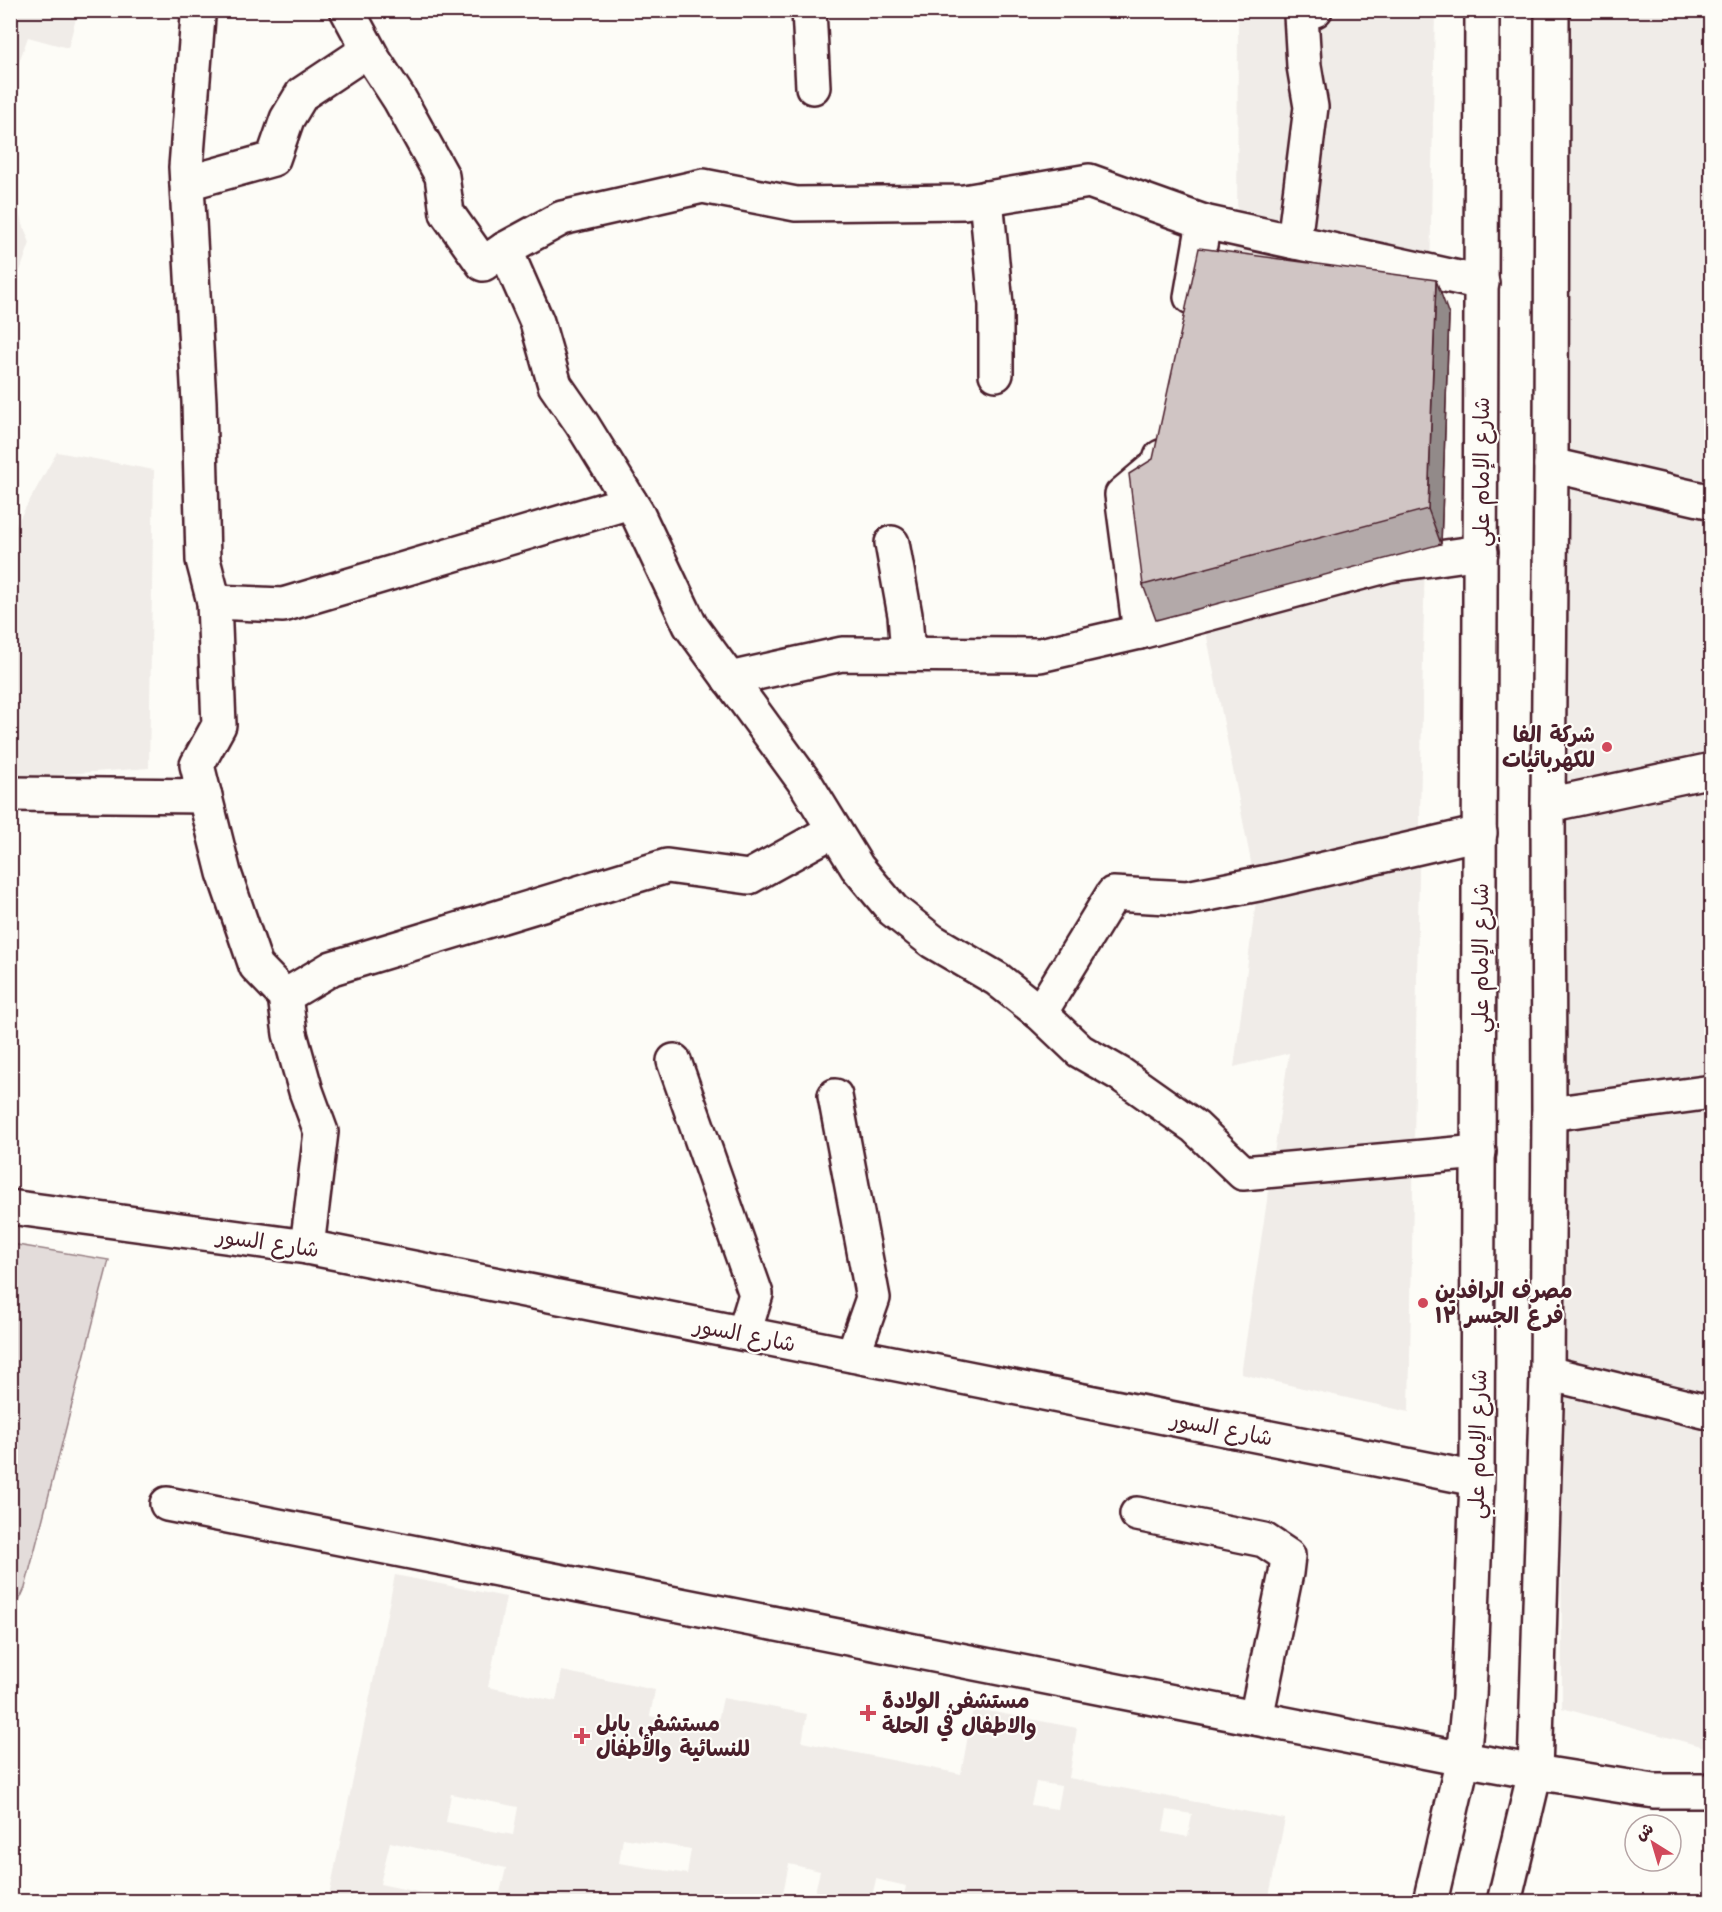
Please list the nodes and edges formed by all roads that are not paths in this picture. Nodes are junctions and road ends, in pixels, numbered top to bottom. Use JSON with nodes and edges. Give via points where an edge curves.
{"nodes":[{"id":1,"x":197,"y":10,"type":"edge"},
{"id":2,"x":346,"y":10,"type":"edge"},
{"id":3,"x":809,"y":10,"type":"edge"},
{"id":4,"x":1316,"y":10,"type":"edge"},
{"id":5,"x":1482,"y":10,"type":"edge"},
{"id":6,"x":1552,"y":10,"type":"edge"},
{"id":7,"x":368,"y":50,"type":"junction"},
{"id":8,"x":813,"y":87,"type":"dead end"},
{"id":9,"x":187,"y":183,"type":"junction"},
{"id":10,"x":986,"y":198,"type":"junction"},
{"id":11,"x":1203,"y":222,"type":"junction"},
{"id":12,"x":1294,"y":242,"type":"junction"},
{"id":13,"x":505,"y":249,"type":"junction"},
{"id":14,"x":1482,"y":282,"type":"junction"},
{"id":15,"x":1186,"y":324,"type":"edge"},
{"id":16,"x":996,"y":374,"type":"dead end"},
{"id":17,"x":1166,"y":433,"type":"edge"},
{"id":18,"x":1551,"y":465,"type":"junction"},
{"id":19,"x":630,"y":502,"type":"junction"},
{"id":20,"x":1712,"y":502,"type":"edge"},
{"id":21,"x":892,"y":543,"type":"dead end"},
{"id":22,"x":1481,"y":552,"type":"junction"},
{"id":23,"x":214,"y":602,"type":"junction"},
{"id":24,"x":1140,"y":632,"type":"junction"},
{"id":25,"x":908,"y":654,"type":"junction"},
{"id":26,"x":729,"y":679,"type":"junction"},
{"id":27,"x":1712,"y":770,"type":"edge"},
{"id":28,"x":10,"y":794,"type":"edge"},
{"id":29,"x":205,"y":796,"type":"junction"},
{"id":30,"x":1548,"y":806,"type":"junction"},
{"id":31,"x":834,"y":830,"type":"junction"},
{"id":32,"x":1480,"y":833,"type":"junction"},
{"id":33,"x":285,"y":996,"type":"junction"},
{"id":34,"x":1040,"y":1013,"type":"junction"},
{"id":35,"x":674,"y":1061,"type":"dead end"},
{"id":36,"x":1712,"y":1092,"type":"edge"},
{"id":37,"x":835,"y":1096,"type":"dead end"},
{"id":38,"x":1549,"y":1114,"type":"junction"},
{"id":39,"x":1479,"y":1152,"type":"junction"},
{"id":40,"x":10,"y":1207,"type":"edge"},
{"id":41,"x":307,"y":1247,"type":"junction"},
{"id":42,"x":744,"y":1333,"type":"junction"},
{"id":43,"x":853,"y":1355,"type":"junction"},
{"id":44,"x":1547,"y":1372,"type":"junction"},
{"id":45,"x":1712,"y":1413,"type":"edge"},
{"id":46,"x":1477,"y":1479,"type":"junction"},
{"id":47,"x":167,"y":1504,"type":"dead end"},
{"id":48,"x":1137,"y":1514,"type":"dead end"},
{"id":49,"x":1256,"y":1718,"type":"junction"},
{"id":50,"x":1463,"y":1759,"type":"junction"},
{"id":51,"x":1535,"y":1772,"type":"junction"},
{"id":52,"x":1712,"y":1791,"type":"edge"},
{"id":53,"x":1430,"y":1902,"type":"edge"},
{"id":54,"x":1504,"y":1902,"type":"edge"}],
"edges":[{"from":1,"to":9,"type":"street"},
{"from":2,"to":7,"type":"street"},
{"from":3,"to":8,"type":"street"},
{"from":4,"to":12,"type":"street","via":[[1301,15],[1311,107]]},
{"from":5,"to":14,"type":"street","name":"شارع الإمام علي"},
{"from":6,"to":18,"type":"street"},
{"from":7,"to":9,"type":"street","via":[[302,94],[287,119],[273,159]]},
{"from":7,"to":13,"type":"street","via":[[442,176],[447,213],[483,264]]},
{"from":9,"to":23,"type":"street","via":[[203,560]]},
{"from":10,"to":11,"type":"street","via":[[1089,181]]},
{"from":10,"to":13,"type":"street","via":[[964,202],[796,204],[703,186],[562,218]]},
{"from":10,"to":16,"type":"street","via":[[996,305]]},
{"from":11,"to":12,"type":"street"},
{"from":11,"to":15,"type":"street"},
{"from":12,"to":14,"type":"street"},
{"from":13,"to":19,"type":"street","via":[[537,322],[555,385]]},
{"from":14,"to":22,"type":"street","name":"شارع الإمام علي"},
{"from":17,"to":24,"type":"street","via":[[1159,464],[1122,495]]},
{"from":18,"to":20,"type":"street"},
{"from":18,"to":30,"type":"street"},
{"from":19,"to":23,"type":"street","via":[[283,605]]},
{"from":19,"to":26,"type":"street","via":[[690,625]]},
{"from":21,"to":25,"type":"street"},
{"from":22,"to":24,"type":"street","via":[[1389,565]]},
{"from":22,"to":32,"type":"street","name":"شارع الإمام علي"},
{"from":23,"to":29,"type":"street","via":[[219,725],[197,765]]},
{"from":24,"to":25,"type":"street","via":[[1040,655]]},
{"from":25,"to":26,"type":"street","via":[[842,654]]},
{"from":26,"to":31,"type":"street","via":[[806,784]]},
{"from":27,"to":30,"type":"street"},
{"from":28,"to":29,"type":"street"},
{"from":29,"to":33,"type":"street","via":[[224,873],[256,966]]},
{"from":30,"to":38,"type":"street"},
{"from":31,"to":33,"type":"street","via":[[749,878],[667,866],[332,968]]},
{"from":31,"to":34,"type":"street","via":[[857,867],[892,910],[932,941],[997,979]]},
{"from":32,"to":34,"type":"street","via":[[1188,898],[1113,894]]},
{"from":32,"to":39,"type":"street","name":"شارع الإمام علي"},
{"from":33,"to":41,"type":"street","via":[[290,1034],[321,1132]]},
{"from":34,"to":39,"type":"street","via":[[1080,1051],[1195,1127],[1243,1173]]},
{"from":35,"to":42,"type":"street","via":[[756,1294]]},
{"from":36,"to":38,"type":"street"},
{"from":37,"to":43,"type":"street","via":[[873,1298]]},
{"from":38,"to":44,"type":"street"},
{"from":39,"to":46,"type":"street","name":"شارع الإمام علي"},
{"from":40,"to":41,"type":"street","name":"شارع السور"},
{"from":41,"to":42,"type":"street","name":"شارع السور"},
{"from":42,"to":43,"type":"street","name":"شارع السور"},
{"from":43,"to":46,"type":"street","name":"شارع السور"},
{"from":44,"to":45,"type":"street"},
{"from":44,"to":51,"type":"street"},
{"from":46,"to":50,"type":"street","name":"شارع الإمام علي"},
{"from":47,"to":49,"type":"street"},
{"from":48,"to":49,"type":"street","via":[[1264,1540],[1288,1556]]},
{"from":49,"to":50,"type":"street"},
{"from":50,"to":51,"type":"street"},
{"from":50,"to":53,"type":"street","name":"شارع الإمام علي"},
{"from":51,"to":52,"type":"street","via":[[1654,1791]]},
{"from":51,"to":54,"type":"street"}]}
